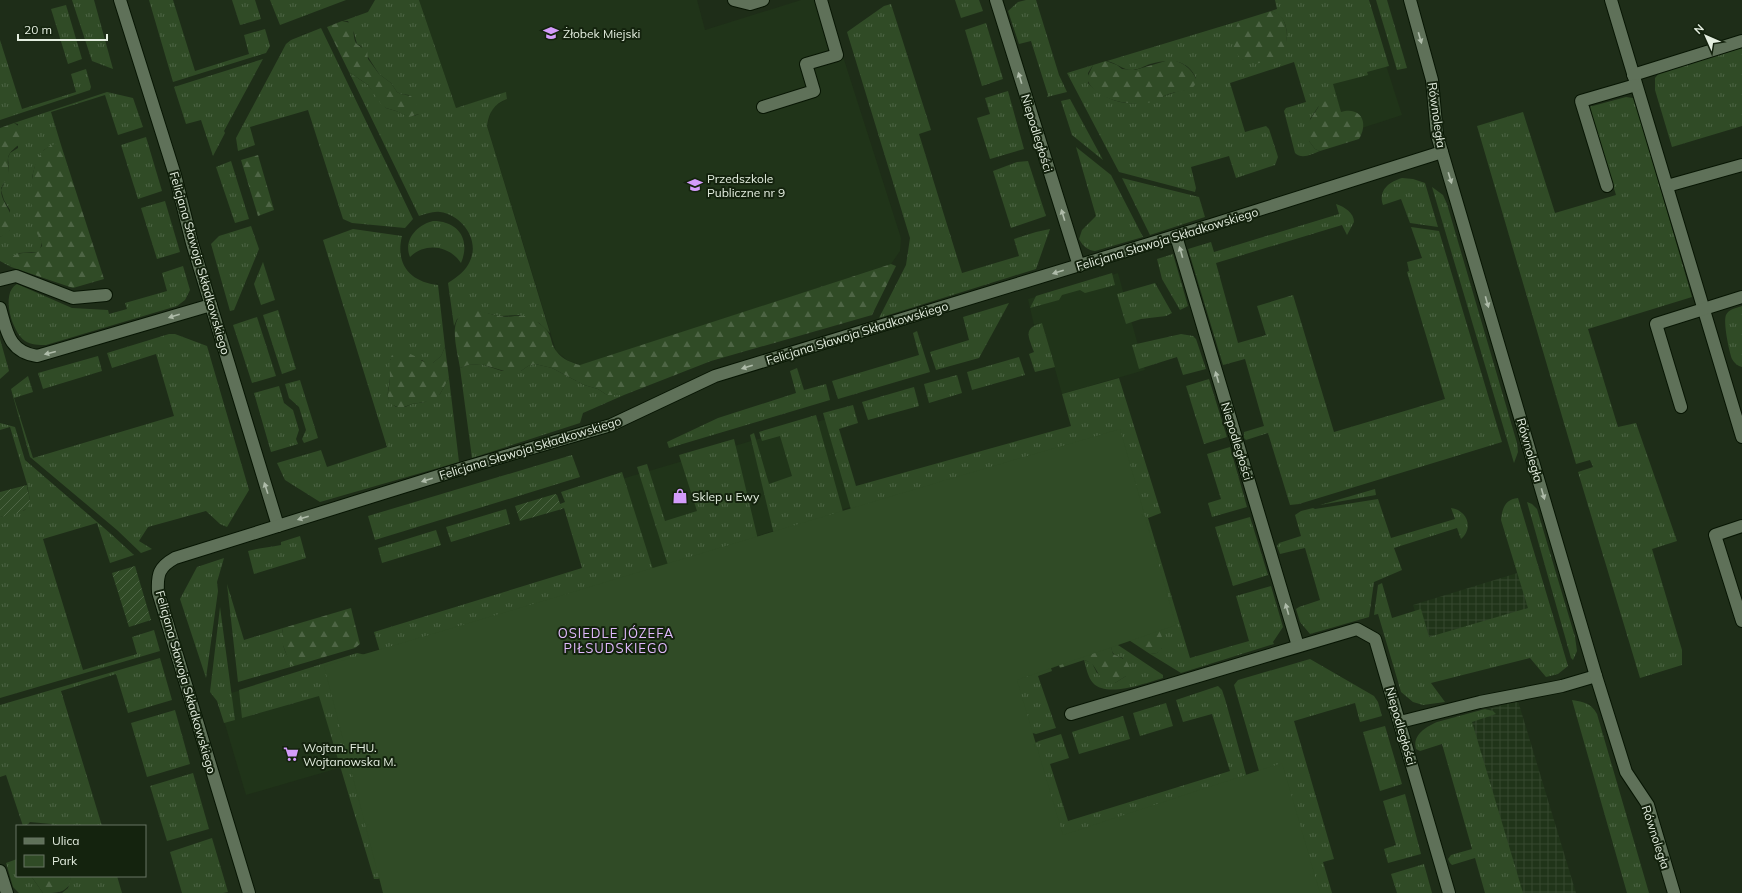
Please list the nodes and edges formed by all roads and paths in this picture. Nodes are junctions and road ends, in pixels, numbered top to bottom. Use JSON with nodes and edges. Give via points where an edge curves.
{"nodes":[{"id":1,"x":120,"y":0,"type":"edge"},
{"id":2,"x":734,"y":0,"type":"edge"},
{"id":3,"x":763,"y":0,"type":"edge"},
{"id":4,"x":821,"y":0,"type":"edge"},
{"id":5,"x":996,"y":0,"type":"edge"},
{"id":6,"x":1410,"y":0,"type":"edge"},
{"id":7,"x":1611,"y":0,"type":"edge"},
{"id":8,"x":1742,"y":41,"type":"edge"},
{"id":9,"x":1635,"y":80,"type":"junction"},
{"id":10,"x":763,"y":107,"type":"dead end"},
{"id":11,"x":1442,"y":152,"type":"junction"},
{"id":12,"x":1742,"y":165,"type":"edge"},
{"id":13,"x":1607,"y":186,"type":"dead end"},
{"id":14,"x":1667,"y":186,"type":"junction"},
{"id":15,"x":1176,"y":236,"type":"junction"},
{"id":16,"x":1079,"y":266,"type":"junction"},
{"id":17,"x":0,"y":280,"type":"edge"},
{"id":18,"x":106,"y":295,"type":"dead end"},
{"id":19,"x":1742,"y":297,"type":"edge"},
{"id":20,"x":211,"y":305,"type":"junction"},
{"id":21,"x":1704,"y":310,"type":"junction"},
{"id":22,"x":1,"y":312,"type":"edge"},
{"id":23,"x":1681,"y":407,"type":"dead end"},
{"id":24,"x":1742,"y":437,"type":"edge"},
{"id":25,"x":278,"y":526,"type":"junction"},
{"id":26,"x":1742,"y":526,"type":"edge"},
{"id":27,"x":1742,"y":621,"type":"edge"},
{"id":28,"x":1298,"y":646,"type":"junction"},
{"id":29,"x":1596,"y":676,"type":"junction"},
{"id":30,"x":1071,"y":714,"type":"dead end"},
{"id":31,"x":1400,"y":722,"type":"junction"},
{"id":32,"x":0,"y":871,"type":"edge"},
{"id":33,"x":7,"y":893,"type":"edge"},
{"id":34,"x":249,"y":893,"type":"edge"},
{"id":35,"x":1449,"y":893,"type":"edge"},
{"id":36,"x":1674,"y":893,"type":"edge"}],
"edges":[{"from":1,"to":20,"type":"street","name":"Felicjana Sławoja Składkowskiego","via":[[175,175]]},
{"from":2,"to":3,"type":"street","via":[[750,4]]},
{"from":4,"to":10,"type":"street","via":[[837,54],[806,64],[814,91]]},
{"from":16,"to":5,"type":"street","name":"Niepodległości","one_way":true},
{"from":6,"to":11,"type":"street","name":"Równoległa","one_way":true,"via":[[1432,80],[1437,135]]},
{"from":7,"to":9,"type":"street"},
{"from":8,"to":9,"type":"street"},
{"from":9,"to":13,"type":"street","via":[[1581,101]]},
{"from":9,"to":14,"type":"street"},
{"from":11,"to":15,"type":"street","name":"Felicjana Sławoja Składkowskiego"},
{"from":11,"to":29,"type":"street","name":"Równoległa","one_way":true},
{"from":12,"to":14,"type":"street"},
{"from":14,"to":21,"type":"street"},
{"from":15,"to":16,"type":"street","name":"Felicjana Sławoja Składkowskiego"},
{"from":28,"to":15,"type":"street","name":"Niepodległości","one_way":true},
{"from":16,"to":25,"type":"street","name":"Felicjana Sławoja Składkowskiego","one_way":true,"via":[[715,376],[611,425]]},
{"from":17,"to":18,"type":"street","via":[[16,276],[73,298]]},
{"from":19,"to":21,"type":"street"},
{"from":20,"to":22,"type":"street","one_way":true,"via":[[37,356],[26,354],[11,341]]},
{"from":25,"to":20,"type":"street","name":"Felicjana Sławoja Składkowskiego","one_way":true},
{"from":21,"to":23,"type":"street","via":[[1656,324]]},
{"from":21,"to":24,"type":"street"},
{"from":25,"to":34,"type":"street","name":"Felicjana Sławoja Składkowskiego","via":[[175,558],[166,563],[157,579],[158,592]]},
{"from":26,"to":27,"type":"street","via":[[1715,535]]},
{"from":28,"to":30,"type":"street","name":"Niepodległości"},
{"from":28,"to":31,"type":"street","name":"Niepodległości","via":[[1356,629],[1376,639]]},
{"from":29,"to":31,"type":"street"},
{"from":29,"to":36,"type":"street","name":"Równoległa","via":[[1626,772],[1648,805]]},
{"from":31,"to":35,"type":"street","name":"Niepodległości"},
{"from":32,"to":33,"type":"street"}]}
